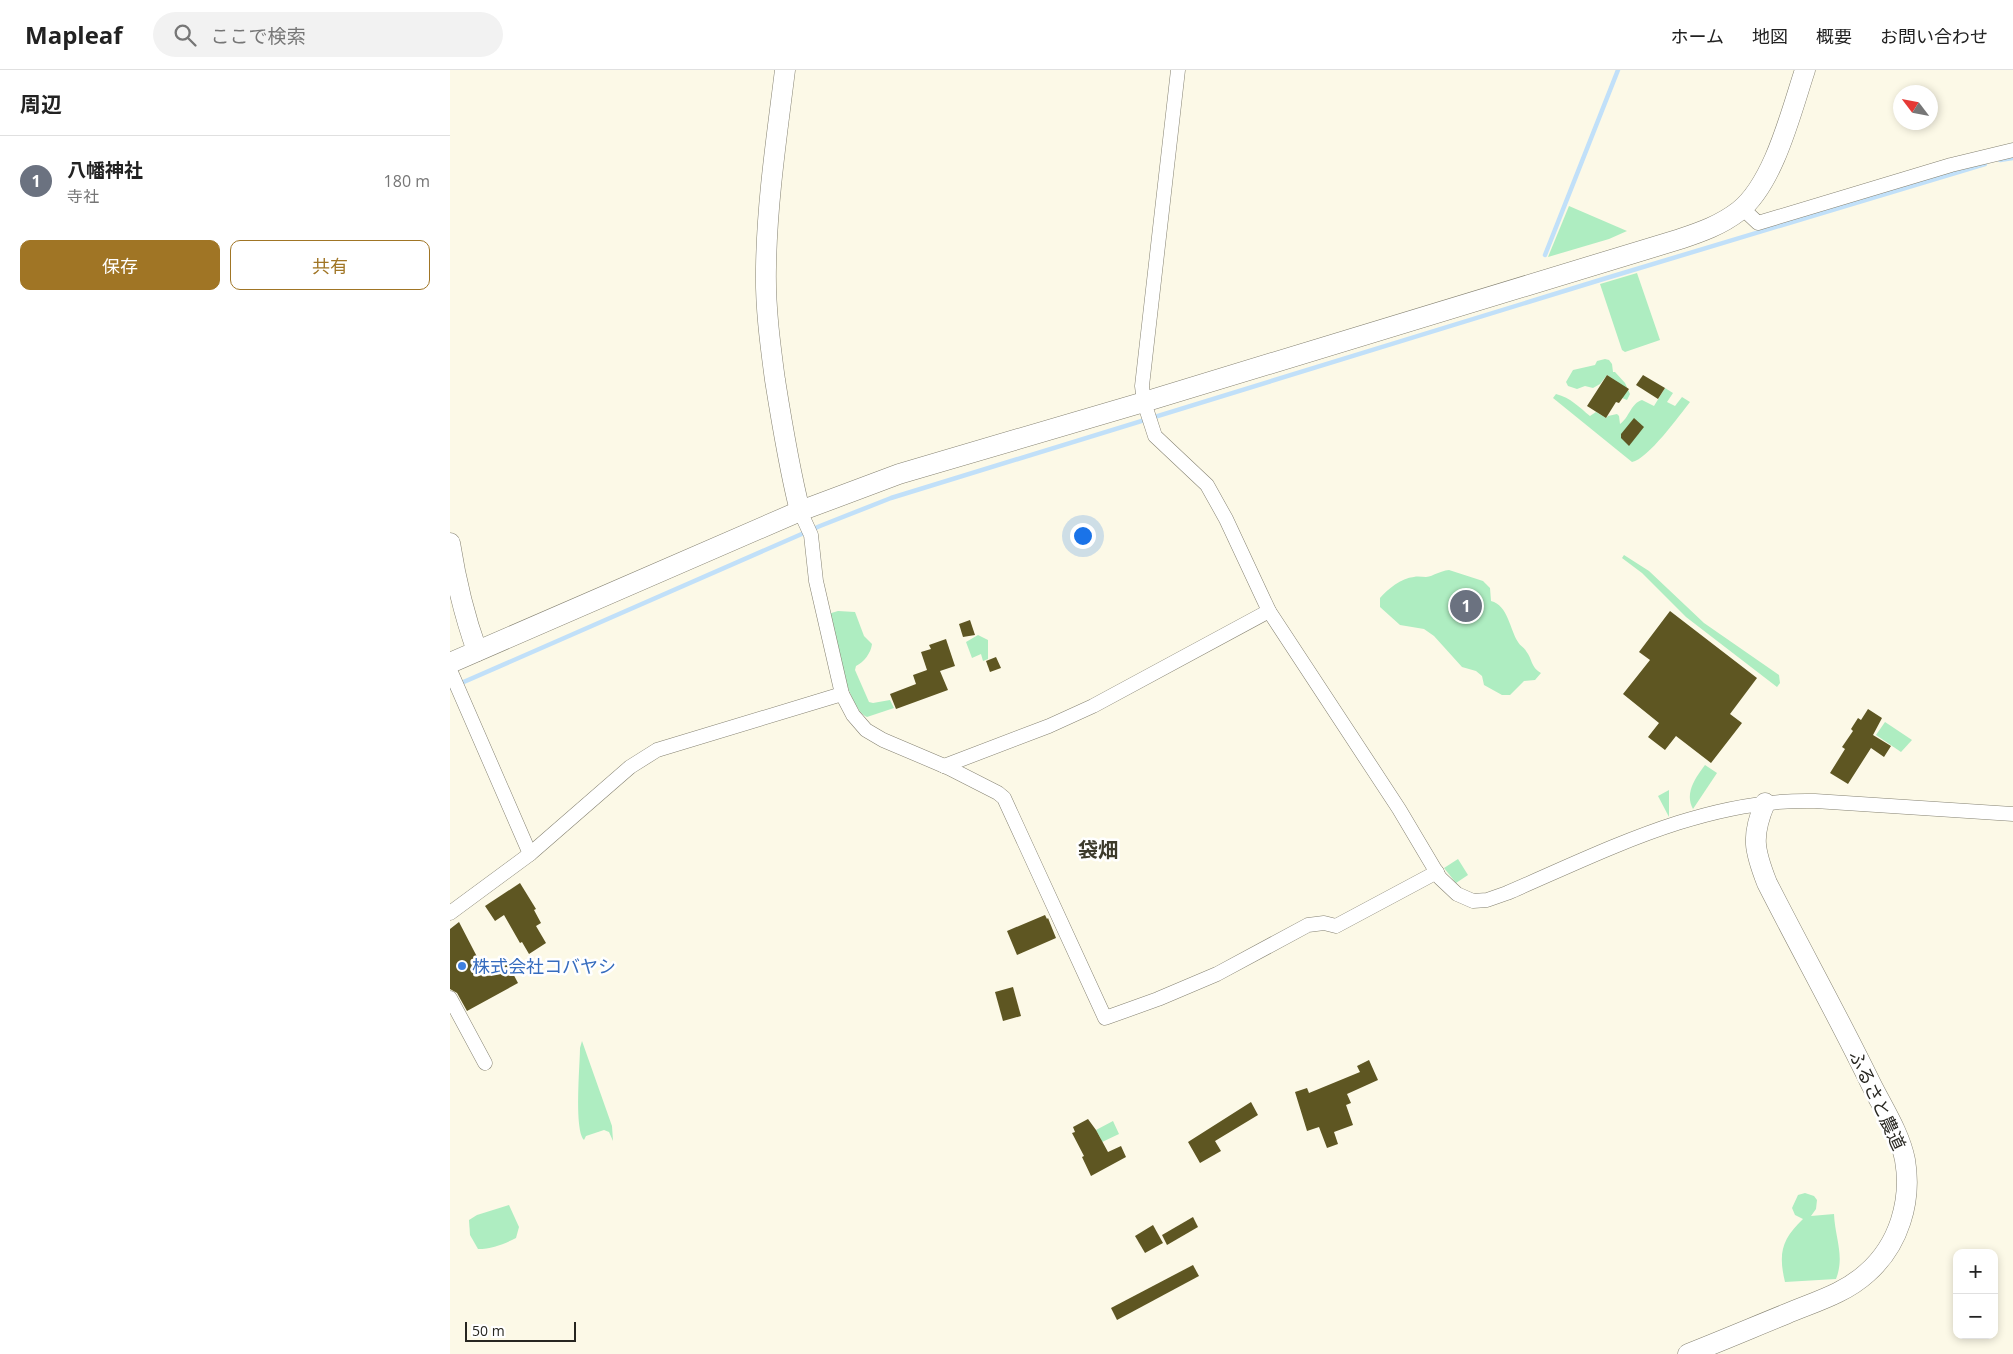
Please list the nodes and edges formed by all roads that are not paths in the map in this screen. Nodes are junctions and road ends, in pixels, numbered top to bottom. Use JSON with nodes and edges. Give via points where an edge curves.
{"nodes":[{"id":1,"x":785,"y":70,"type":"edge"},
{"id":2,"x":1178,"y":70,"type":"edge"},
{"id":3,"x":1805,"y":70,"type":"edge"},
{"id":4,"x":2013,"y":150,"type":"edge"},
{"id":5,"x":1742,"y":208,"type":"junction"},
{"id":6,"x":1147,"y":412,"type":"junction"},
{"id":7,"x":806,"y":524,"type":"junction"},
{"id":8,"x":450,"y":543,"type":"edge"},
{"id":9,"x":1269,"y":611,"type":"junction"},
{"id":10,"x":477,"y":651,"type":"junction"},
{"id":11,"x":453,"y":675,"type":"edge"},
{"id":12,"x":842,"y":694,"type":"junction"},
{"id":13,"x":944,"y":766,"type":"junction"},
{"id":14,"x":1765,"y":803,"type":"junction"},
{"id":15,"x":2013,"y":814,"type":"edge"},
{"id":16,"x":530,"y":854,"type":"junction"},
{"id":17,"x":1436,"y":872,"type":"junction"},
{"id":18,"x":450,"y":912,"type":"edge"},
{"id":19,"x":450,"y":998,"type":"edge"},
{"id":20,"x":485,"y":1063,"type":"dead end"},
{"id":21,"x":1688,"y":1354,"type":"edge"}],
"edges":[{"from":1,"to":7,"type":"street","via":[[773,168],[766,267],[769,335],[791,476]]},
{"from":2,"to":6,"type":"street","via":[[1142,386]]},
{"from":3,"to":5,"type":"street","via":[[1769,170]]},
{"from":4,"to":5,"type":"street","via":[[1951,165],[1758,223]]},
{"from":5,"to":6,"type":"street","via":[[1710,228],[1680,239]]},
{"from":6,"to":7,"type":"street","via":[[900,474]]},
{"from":6,"to":9,"type":"street","via":[[1155,436],[1207,485]]},
{"from":7,"to":10,"type":"street"},
{"from":7,"to":12,"type":"street"},
{"from":8,"to":10,"type":"street","via":[[456,583]]},
{"from":9,"to":13,"type":"street","via":[[1093,706]]},
{"from":9,"to":17,"type":"street","via":[[1397,806]]},
{"from":10,"to":11,"type":"street"},
{"from":11,"to":16,"type":"street"},
{"from":12,"to":13,"type":"street","via":[[866,730]]},
{"from":12,"to":16,"type":"street","via":[[657,750],[630,767]]},
{"from":13,"to":17,"type":"street","via":[[1004,798],[1104,1018],[1217,974],[1308,925],[1324,923],[1336,926]]},
{"from":14,"to":15,"type":"street","via":[[1793,800]]},
{"from":14,"to":17,"type":"street","via":[[1689,819],[1652,831],[1487,900],[1473,901],[1457,894]]},
{"from":14,"to":21,"type":"street","name":"ふるさと農道","via":[[1755,835],[1759,864],[1899,1141],[1905,1162],[1903,1214],[1898,1230],[1880,1258],[1867,1274],[1842,1291]]},
{"from":16,"to":18,"type":"street"},
{"from":19,"to":20,"type":"street"}]}
